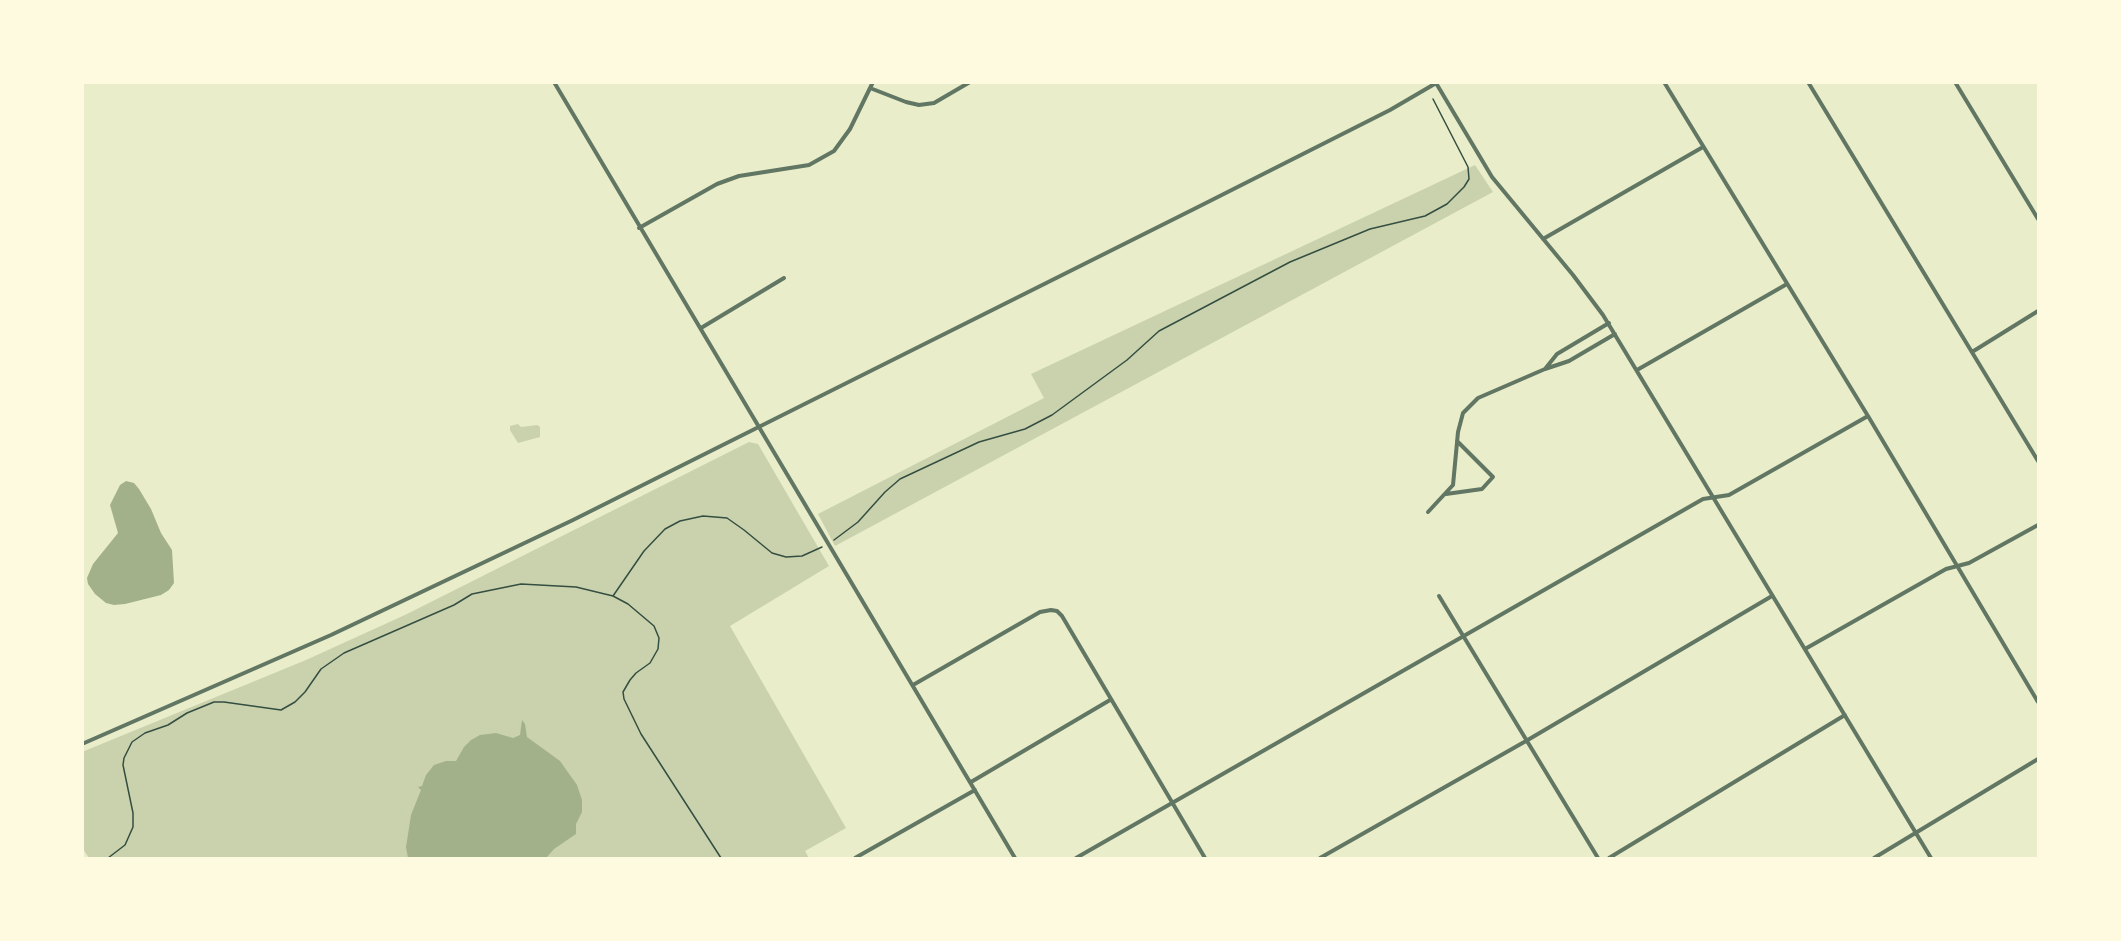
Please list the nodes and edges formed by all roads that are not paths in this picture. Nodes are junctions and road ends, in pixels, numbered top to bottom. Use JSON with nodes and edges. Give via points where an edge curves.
{"nodes":[{"id":1,"x":554,"y":82,"type":"edge"},
{"id":2,"x":873,"y":82,"type":"edge"},
{"id":3,"x":970,"y":82,"type":"edge"},
{"id":4,"x":1664,"y":82,"type":"edge"},
{"id":5,"x":1955,"y":82,"type":"edge"},
{"id":6,"x":1437,"y":83,"type":"edge"},
{"id":7,"x":1808,"y":83,"type":"edge"},
{"id":8,"x":870,"y":88,"type":"junction"},
{"id":9,"x":1703,"y":147,"type":"junction"},
{"id":10,"x":2038,"y":219,"type":"edge"},
{"id":11,"x":639,"y":228,"type":"junction"},
{"id":12,"x":1542,"y":239,"type":"junction"},
{"id":13,"x":784,"y":278,"type":"dead end"},
{"id":14,"x":1788,"y":284,"type":"junction"},
{"id":15,"x":2038,"y":311,"type":"edge"},
{"id":16,"x":1609,"y":323,"type":"junction"},
{"id":17,"x":701,"y":328,"type":"junction"},
{"id":18,"x":1615,"y":334,"type":"junction"},
{"id":19,"x":1972,"y":352,"type":"junction"},
{"id":20,"x":1545,"y":369,"type":"junction"},
{"id":21,"x":1637,"y":370,"type":"junction"},
{"id":22,"x":1868,"y":416,"type":"junction"},
{"id":23,"x":759,"y":427,"type":"junction"},
{"id":24,"x":1457,"y":441,"type":"junction"},
{"id":25,"x":2038,"y":461,"type":"edge"},
{"id":26,"x":1446,"y":495,"type":"junction"},
{"id":27,"x":1714,"y":496,"type":"junction"},
{"id":28,"x":1428,"y":512,"type":"dead end"},
{"id":29,"x":2038,"y":525,"type":"edge"},
{"id":30,"x":1957,"y":567,"type":"junction"},
{"id":31,"x":1439,"y":596,"type":"dead end"},
{"id":32,"x":1772,"y":596,"type":"junction"},
{"id":33,"x":1464,"y":637,"type":"junction"},
{"id":34,"x":1805,"y":649,"type":"junction"},
{"id":35,"x":913,"y":685,"type":"junction"},
{"id":36,"x":1110,"y":700,"type":"junction"},
{"id":37,"x":2038,"y":702,"type":"edge"},
{"id":38,"x":1845,"y":715,"type":"junction"},
{"id":39,"x":1526,"y":741,"type":"junction"},
{"id":40,"x":82,"y":744,"type":"edge"},
{"id":41,"x":2038,"y":759,"type":"edge"},
{"id":42,"x":970,"y":782,"type":"junction"},
{"id":43,"x":975,"y":790,"type":"junction"},
{"id":44,"x":1172,"y":804,"type":"junction"},
{"id":45,"x":1916,"y":834,"type":"junction"},
{"id":46,"x":855,"y":858,"type":"edge"},
{"id":47,"x":1015,"y":858,"type":"edge"},
{"id":48,"x":1076,"y":858,"type":"edge"},
{"id":49,"x":1205,"y":858,"type":"edge"},
{"id":50,"x":1320,"y":858,"type":"edge"},
{"id":51,"x":1598,"y":858,"type":"edge"},
{"id":52,"x":1609,"y":858,"type":"edge"},
{"id":53,"x":1874,"y":858,"type":"edge"},
{"id":54,"x":1931,"y":858,"type":"edge"}],
"edges":[{"from":1,"to":11,"type":"street"},
{"from":2,"to":8,"type":"street"},
{"from":3,"to":8,"type":"street","via":[[934,103],[919,105]]},
{"from":4,"to":9,"type":"street"},
{"from":5,"to":10,"type":"street"},
{"from":6,"to":12,"type":"street","via":[[1483,164]]},
{"from":6,"to":23,"type":"street"},
{"from":7,"to":19,"type":"street"},
{"from":8,"to":11,"type":"street","via":[[834,151],[809,165],[717,184]]},
{"from":9,"to":12,"type":"street"},
{"from":9,"to":14,"type":"street"},
{"from":11,"to":17,"type":"street"},
{"from":12,"to":16,"type":"street"},
{"from":13,"to":17,"type":"street"},
{"from":14,"to":21,"type":"street"},
{"from":14,"to":22,"type":"street"},
{"from":15,"to":19,"type":"street"},
{"from":16,"to":18,"type":"street"},
{"from":16,"to":20,"type":"street","via":[[1557,354]]},
{"from":17,"to":23,"type":"street"},
{"from":18,"to":20,"type":"street","via":[[1569,361]]},
{"from":18,"to":21,"type":"street"},
{"from":19,"to":25,"type":"street"},
{"from":20,"to":24,"type":"street","via":[[1478,398],[1464,413]]},
{"from":21,"to":27,"type":"street"},
{"from":22,"to":27,"type":"street","via":[[1729,495]]},
{"from":22,"to":30,"type":"street"},
{"from":23,"to":35,"type":"street"},
{"from":23,"to":40,"type":"street","via":[[331,635]]},
{"from":24,"to":26,"type":"street","via":[[1453,485]]},
{"from":24,"to":26,"type":"street","via":[[1493,477],[1482,489]]},
{"from":26,"to":28,"type":"street"},
{"from":27,"to":32,"type":"street"},
{"from":27,"to":33,"type":"street"},
{"from":29,"to":30,"type":"street"},
{"from":30,"to":34,"type":"street","via":[[1946,569]]},
{"from":30,"to":37,"type":"street"},
{"from":31,"to":33,"type":"street"},
{"from":32,"to":34,"type":"street"},
{"from":32,"to":39,"type":"street"},
{"from":33,"to":39,"type":"street"},
{"from":33,"to":44,"type":"street"},
{"from":34,"to":38,"type":"street"},
{"from":35,"to":36,"type":"street","via":[[1045,610],[1057,611],[1062,616]]},
{"from":35,"to":42,"type":"street"},
{"from":36,"to":42,"type":"street"},
{"from":36,"to":44,"type":"street"},
{"from":38,"to":45,"type":"street"},
{"from":38,"to":52,"type":"street"},
{"from":39,"to":50,"type":"street"},
{"from":39,"to":51,"type":"street"},
{"from":41,"to":45,"type":"street"},
{"from":42,"to":43,"type":"street"},
{"from":43,"to":46,"type":"street"},
{"from":43,"to":47,"type":"street"},
{"from":44,"to":48,"type":"street"},
{"from":44,"to":49,"type":"street"},
{"from":45,"to":53,"type":"street"},
{"from":45,"to":54,"type":"street"}]}
